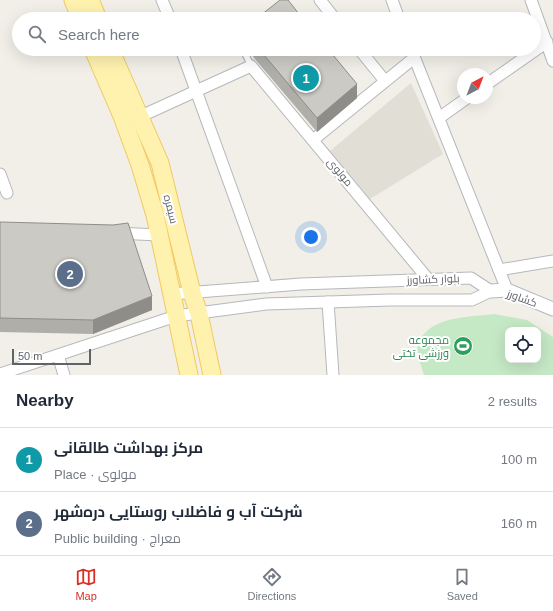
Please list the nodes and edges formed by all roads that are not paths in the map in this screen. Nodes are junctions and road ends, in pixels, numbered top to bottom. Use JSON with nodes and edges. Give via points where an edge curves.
{"nodes":[{"id":1,"x":73,"y":0,"type":"edge"},
{"id":2,"x":90,"y":0,"type":"edge"},
{"id":3,"x":162,"y":0,"type":"edge"},
{"id":4,"x":320,"y":0,"type":"edge"},
{"id":5,"x":392,"y":0,"type":"edge"},
{"id":6,"x":531,"y":0,"type":"edge"},
{"id":7,"x":78,"y":12,"type":"edge"},
{"id":8,"x":95,"y":12,"type":"edge"},
{"id":9,"x":167,"y":12,"type":"edge"},
{"id":10,"x":329,"y":12,"type":"edge"},
{"id":11,"x":396,"y":12,"type":"edge"},
{"id":12,"x":536,"y":12,"type":"edge"},
{"id":13,"x":541,"y":26,"type":"edge"},
{"id":14,"x":547,"y":42,"type":"junction"},
{"id":15,"x":541,"y":46,"type":"edge"},
{"id":16,"x":97,"y":56,"type":"edge"},
{"id":17,"x":113,"y":56,"type":"edge"},
{"id":18,"x":184,"y":56,"type":"edge"},
{"id":19,"x":246,"y":56,"type":"edge"},
{"id":20,"x":365,"y":56,"type":"edge"},
{"id":21,"x":410,"y":56,"type":"edge"},
{"id":22,"x":414,"y":56,"type":"edge"},
{"id":23,"x":527,"y":56,"type":"edge"},
{"id":24,"x":553,"y":61,"type":"edge"},
{"id":25,"x":251,"y":66,"type":"junction"},
{"id":26,"x":493,"y":80,"type":"edge"},
{"id":27,"x":385,"y":81,"type":"junction"},
{"id":28,"x":197,"y":91,"type":"junction"},
{"id":29,"x":459,"y":104,"type":"edge"},
{"id":30,"x":139,"y":117,"type":"junction"},
{"id":31,"x":439,"y":118,"type":"junction"},
{"id":32,"x":313,"y":140,"type":"junction"},
{"id":33,"x":0,"y":174,"type":"edge"},
{"id":34,"x":7,"y":193,"type":"dead end"},
{"id":35,"x":103,"y":232,"type":"edge"},
{"id":36,"x":159,"y":235,"type":"junction"},
{"id":37,"x":553,"y":261,"type":"edge"},
{"id":38,"x":498,"y":270,"type":"junction"},
{"id":39,"x":428,"y":279,"type":"junction"},
{"id":40,"x":268,"y":287,"type":"junction"},
{"id":41,"x":507,"y":290,"type":"junction"},
{"id":42,"x":491,"y":291,"type":"junction"},
{"id":43,"x":192,"y":293,"type":"junction"},
{"id":44,"x":172,"y":294,"type":"junction"},
{"id":45,"x":328,"y":302,"type":"junction"},
{"id":46,"x":553,"y":309,"type":"edge"},
{"id":47,"x":199,"y":314,"type":"junction"},
{"id":48,"x":176,"y":316,"type":"junction"},
{"id":49,"x":58,"y":355,"type":"junction"},
{"id":50,"x":15,"y":372,"type":"edge"},
{"id":51,"x":0,"y":374,"type":"edge"},
{"id":52,"x":64,"y":375,"type":"edge"},
{"id":53,"x":189,"y":375,"type":"edge"},
{"id":54,"x":212,"y":375,"type":"edge"},
{"id":55,"x":333,"y":375,"type":"edge"}],
"edges":[{"from":1,"to":7,"type":"main road"},
{"from":2,"to":8,"type":"main road"},
{"from":3,"to":9,"type":"street"},
{"from":4,"to":10,"type":"street"},
{"from":5,"to":11,"type":"street"},
{"from":6,"to":12,"type":"street"},
{"from":13,"to":14,"type":"street"},
{"from":14,"to":15,"type":"street"},
{"from":14,"to":24,"type":"street"},
{"from":16,"to":36,"type":"main road","name":"سیمره","via":[[140,165]]},
{"from":17,"to":30,"type":"main road","name":"سیمره"},
{"from":18,"to":28,"type":"street"},
{"from":19,"to":25,"type":"lane"},
{"from":20,"to":27,"type":"street"},
{"from":21,"to":27,"type":"street"},
{"from":22,"to":31,"type":"street"},
{"from":23,"to":26,"type":"street"},
{"from":25,"to":28,"type":"street"},
{"from":25,"to":32,"type":"street","name":"مولوی"},
{"from":27,"to":32,"type":"street"},
{"from":28,"to":30,"type":"street"},
{"from":28,"to":40,"type":"street"},
{"from":29,"to":31,"type":"street"},
{"from":30,"to":43,"type":"main road","name":"سیمره","via":[[160,163]]},
{"from":31,"to":38,"type":"street"},
{"from":32,"to":39,"type":"street","name":"مولوی"},
{"from":33,"to":34,"type":"street"},
{"from":35,"to":36,"type":"street"},
{"from":36,"to":44,"type":"main road","name":"سیمره"},
{"from":37,"to":38,"type":"street"},
{"from":38,"to":41,"type":"street"},
{"from":39,"to":40,"type":"street","name":"بلوار کشاورز"},
{"from":39,"to":42,"type":"street","name":"بلوار کشاورز","via":[[471,278]]},
{"from":40,"to":43,"type":"street","name":"بلوار کشاورز"},
{"from":41,"to":42,"type":"street","name":"کشاورز"},
{"from":41,"to":46,"type":"street","name":"کشاورز"},
{"from":42,"to":45,"type":"street","name":"بلوار کشاورز","via":[[472,300]]},
{"from":43,"to":44,"type":"street","name":"بلوار کشاورز"},
{"from":43,"to":47,"type":"main road","name":"سیمره"},
{"from":44,"to":48,"type":"main road","name":"سیمره"},
{"from":45,"to":47,"type":"street","name":"بلوار کشاورز","via":[[266,304]]},
{"from":45,"to":55,"type":"street"},
{"from":47,"to":48,"type":"street","name":"بلوار کشاورز"},
{"from":47,"to":54,"type":"main road","name":"سیمره"},
{"from":48,"to":49,"type":"street","name":"بلوار کشاورز"},
{"from":48,"to":53,"type":"main road","name":"سیمره"},
{"from":49,"to":50,"type":"street","name":"بلوار کشاورز"},
{"from":49,"to":52,"type":"street"},
{"from":50,"to":51,"type":"street","name":"بلوار کشاورز"}]}
